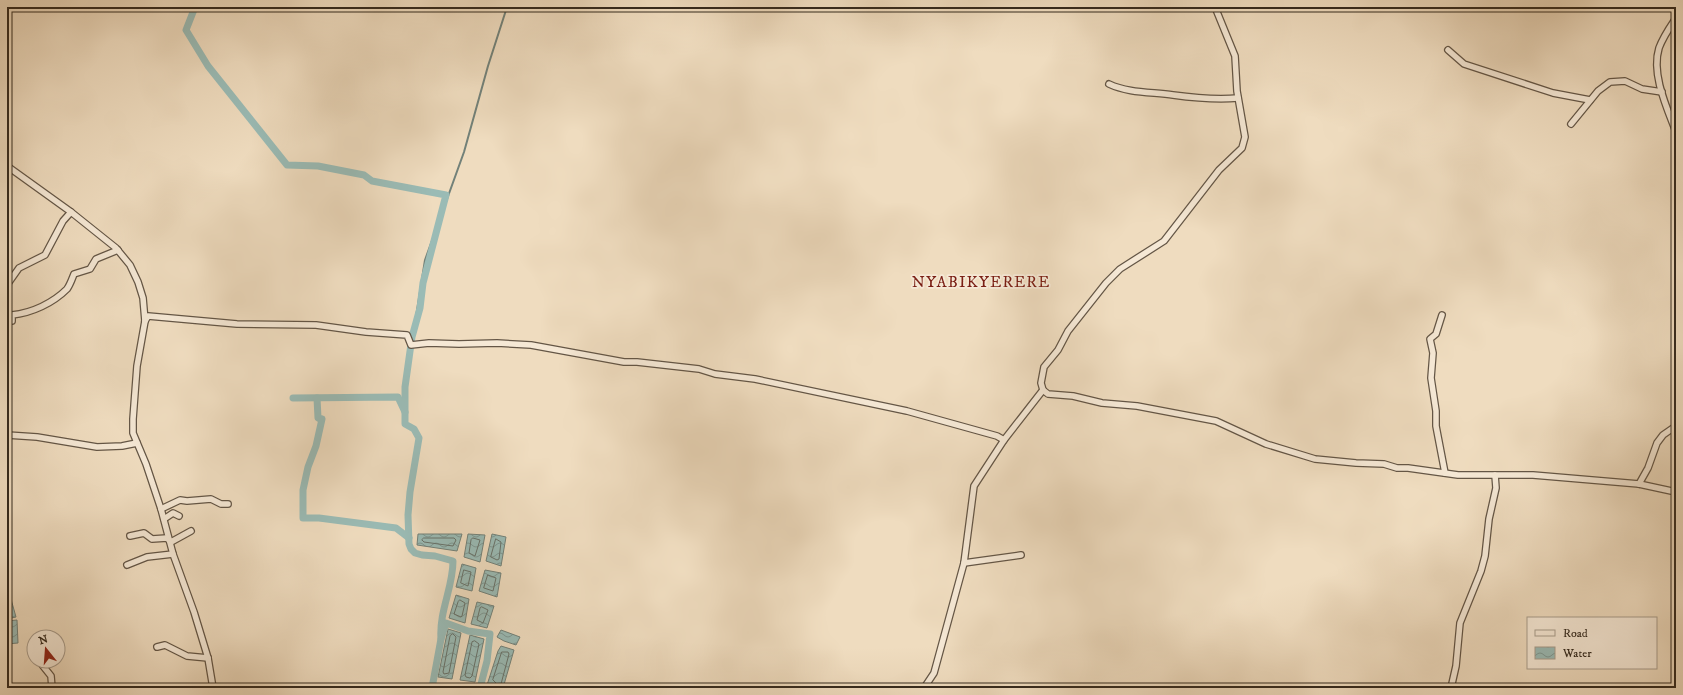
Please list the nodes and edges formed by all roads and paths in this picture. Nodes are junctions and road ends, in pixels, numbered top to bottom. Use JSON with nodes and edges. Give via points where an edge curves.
{"nodes":[{"id":1,"x":1215,"y":7,"type":"edge"},
{"id":2,"x":1676,"y":18,"type":"edge"},
{"id":3,"x":1448,"y":50,"type":"dead end"},
{"id":4,"x":1109,"y":84,"type":"dead end"},
{"id":5,"x":1662,"y":92,"type":"junction"},
{"id":6,"x":1238,"y":98,"type":"junction"},
{"id":7,"x":1590,"y":100,"type":"junction"},
{"id":8,"x":1571,"y":124,"type":"dead end"},
{"id":9,"x":1676,"y":132,"type":"edge"},
{"id":10,"x":7,"y":166,"type":"edge"},
{"id":11,"x":71,"y":212,"type":"junction"},
{"id":12,"x":118,"y":250,"type":"junction"},
{"id":13,"x":7,"y":285,"type":"edge"},
{"id":14,"x":1442,"y":315,"type":"dead end"},
{"id":15,"x":7,"y":321,"type":"edge"},
{"id":16,"x":145,"y":322,"type":"junction"},
{"id":17,"x":1043,"y":390,"type":"junction"},
{"id":18,"x":1676,"y":426,"type":"edge"},
{"id":19,"x":7,"y":435,"type":"edge"},
{"id":20,"x":1004,"y":440,"type":"junction"},
{"id":21,"x":137,"y":443,"type":"junction"},
{"id":22,"x":1445,"y":473,"type":"junction"},
{"id":23,"x":1495,"y":475,"type":"junction"},
{"id":24,"x":1639,"y":484,"type":"junction"},
{"id":25,"x":1676,"y":492,"type":"edge"},
{"id":26,"x":228,"y":504,"type":"dead end"},
{"id":27,"x":161,"y":509,"type":"junction"},
{"id":28,"x":179,"y":516,"type":"dead end"},
{"id":29,"x":164,"y":519,"type":"junction"},
{"id":30,"x":191,"y":531,"type":"dead end"},
{"id":31,"x":130,"y":536,"type":"dead end"},
{"id":32,"x":171,"y":542,"type":"junction"},
{"id":33,"x":173,"y":554,"type":"junction"},
{"id":34,"x":1021,"y":555,"type":"dead end"},
{"id":35,"x":964,"y":563,"type":"junction"},
{"id":36,"x":127,"y":565,"type":"dead end"},
{"id":37,"x":157,"y":647,"type":"dead end"},
{"id":38,"x":208,"y":658,"type":"junction"},
{"id":39,"x":45,"y":669,"type":"edge"},
{"id":40,"x":52,"y":688,"type":"edge"},
{"id":41,"x":213,"y":688,"type":"edge"},
{"id":42,"x":924,"y":688,"type":"edge"},
{"id":43,"x":1451,"y":688,"type":"edge"}],
"edges":[{"from":1,"to":6,"type":"street","via":[[1235,56]]},
{"from":2,"to":5,"type":"street","via":[[1659,49],[1659,81]]},
{"from":3,"to":7,"type":"street","via":[[1464,64],[1553,93]]},
{"from":4,"to":6,"type":"street","via":[[1127,89],[1206,100]]},
{"from":5,"to":7,"type":"street","via":[[1642,89],[1625,81],[1610,82],[1598,90]]},
{"from":5,"to":9,"type":"street"},
{"from":6,"to":17,"type":"street","via":[[1245,137],[1242,148],[1219,170],[1164,241],[1120,269],[1106,283],[1068,331],[1058,350],[1044,367],[1040,383]]},
{"from":7,"to":8,"type":"street"},
{"from":10,"to":11,"type":"street"},
{"from":11,"to":12,"type":"street"},
{"from":11,"to":13,"type":"street","via":[[63,221],[45,255],[19,268]]},
{"from":12,"to":15,"type":"street","via":[[96,259],[90,269],[74,274],[68,288],[52,300],[28,313],[12,315],[12,321]]},
{"from":12,"to":16,"type":"street","via":[[130,265],[138,282],[143,298]]},
{"from":14,"to":22,"type":"street","via":[[1436,334],[1430,339],[1433,353],[1431,378],[1436,426]]},
{"from":16,"to":20,"type":"street","via":[[148,316],[237,324],[316,325],[407,335],[411,345],[497,343],[537,346],[624,362],[699,369],[715,374],[755,379],[907,411]]},
{"from":16,"to":21,"type":"street","via":[[137,366],[133,419],[133,432]]},
{"from":17,"to":20,"type":"street"},
{"from":17,"to":22,"type":"street","via":[[1048,394],[1137,406],[1216,421],[1266,444],[1315,459],[1384,464],[1397,468]]},
{"from":18,"to":24,"type":"street","via":[[1657,443]]},
{"from":19,"to":21,"type":"street","via":[[97,447]]},
{"from":20,"to":35,"type":"street","via":[[974,486]]},
{"from":21,"to":27,"type":"street"},
{"from":22,"to":23,"type":"street"},
{"from":23,"to":24,"type":"street","via":[[1533,475]]},
{"from":23,"to":43,"type":"street","via":[[1496,488],[1482,571],[1460,623]]},
{"from":24,"to":25,"type":"street"},
{"from":26,"to":27,"type":"street","via":[[210,499],[180,500]]},
{"from":27,"to":29,"type":"street"},
{"from":28,"to":29,"type":"street","via":[[173,513]]},
{"from":29,"to":32,"type":"street"},
{"from":30,"to":32,"type":"street"},
{"from":31,"to":32,"type":"street","via":[[144,532],[152,539],[167,538]]},
{"from":32,"to":33,"type":"street"},
{"from":33,"to":36,"type":"street","via":[[147,557]]},
{"from":33,"to":38,"type":"street"},
{"from":34,"to":35,"type":"street"},
{"from":35,"to":42,"type":"street","via":[[934,673]]},
{"from":37,"to":38,"type":"street","via":[[165,645],[187,656]]},
{"from":38,"to":41,"type":"street"},
{"from":39,"to":40,"type":"street","via":[[51,676]]}]}
